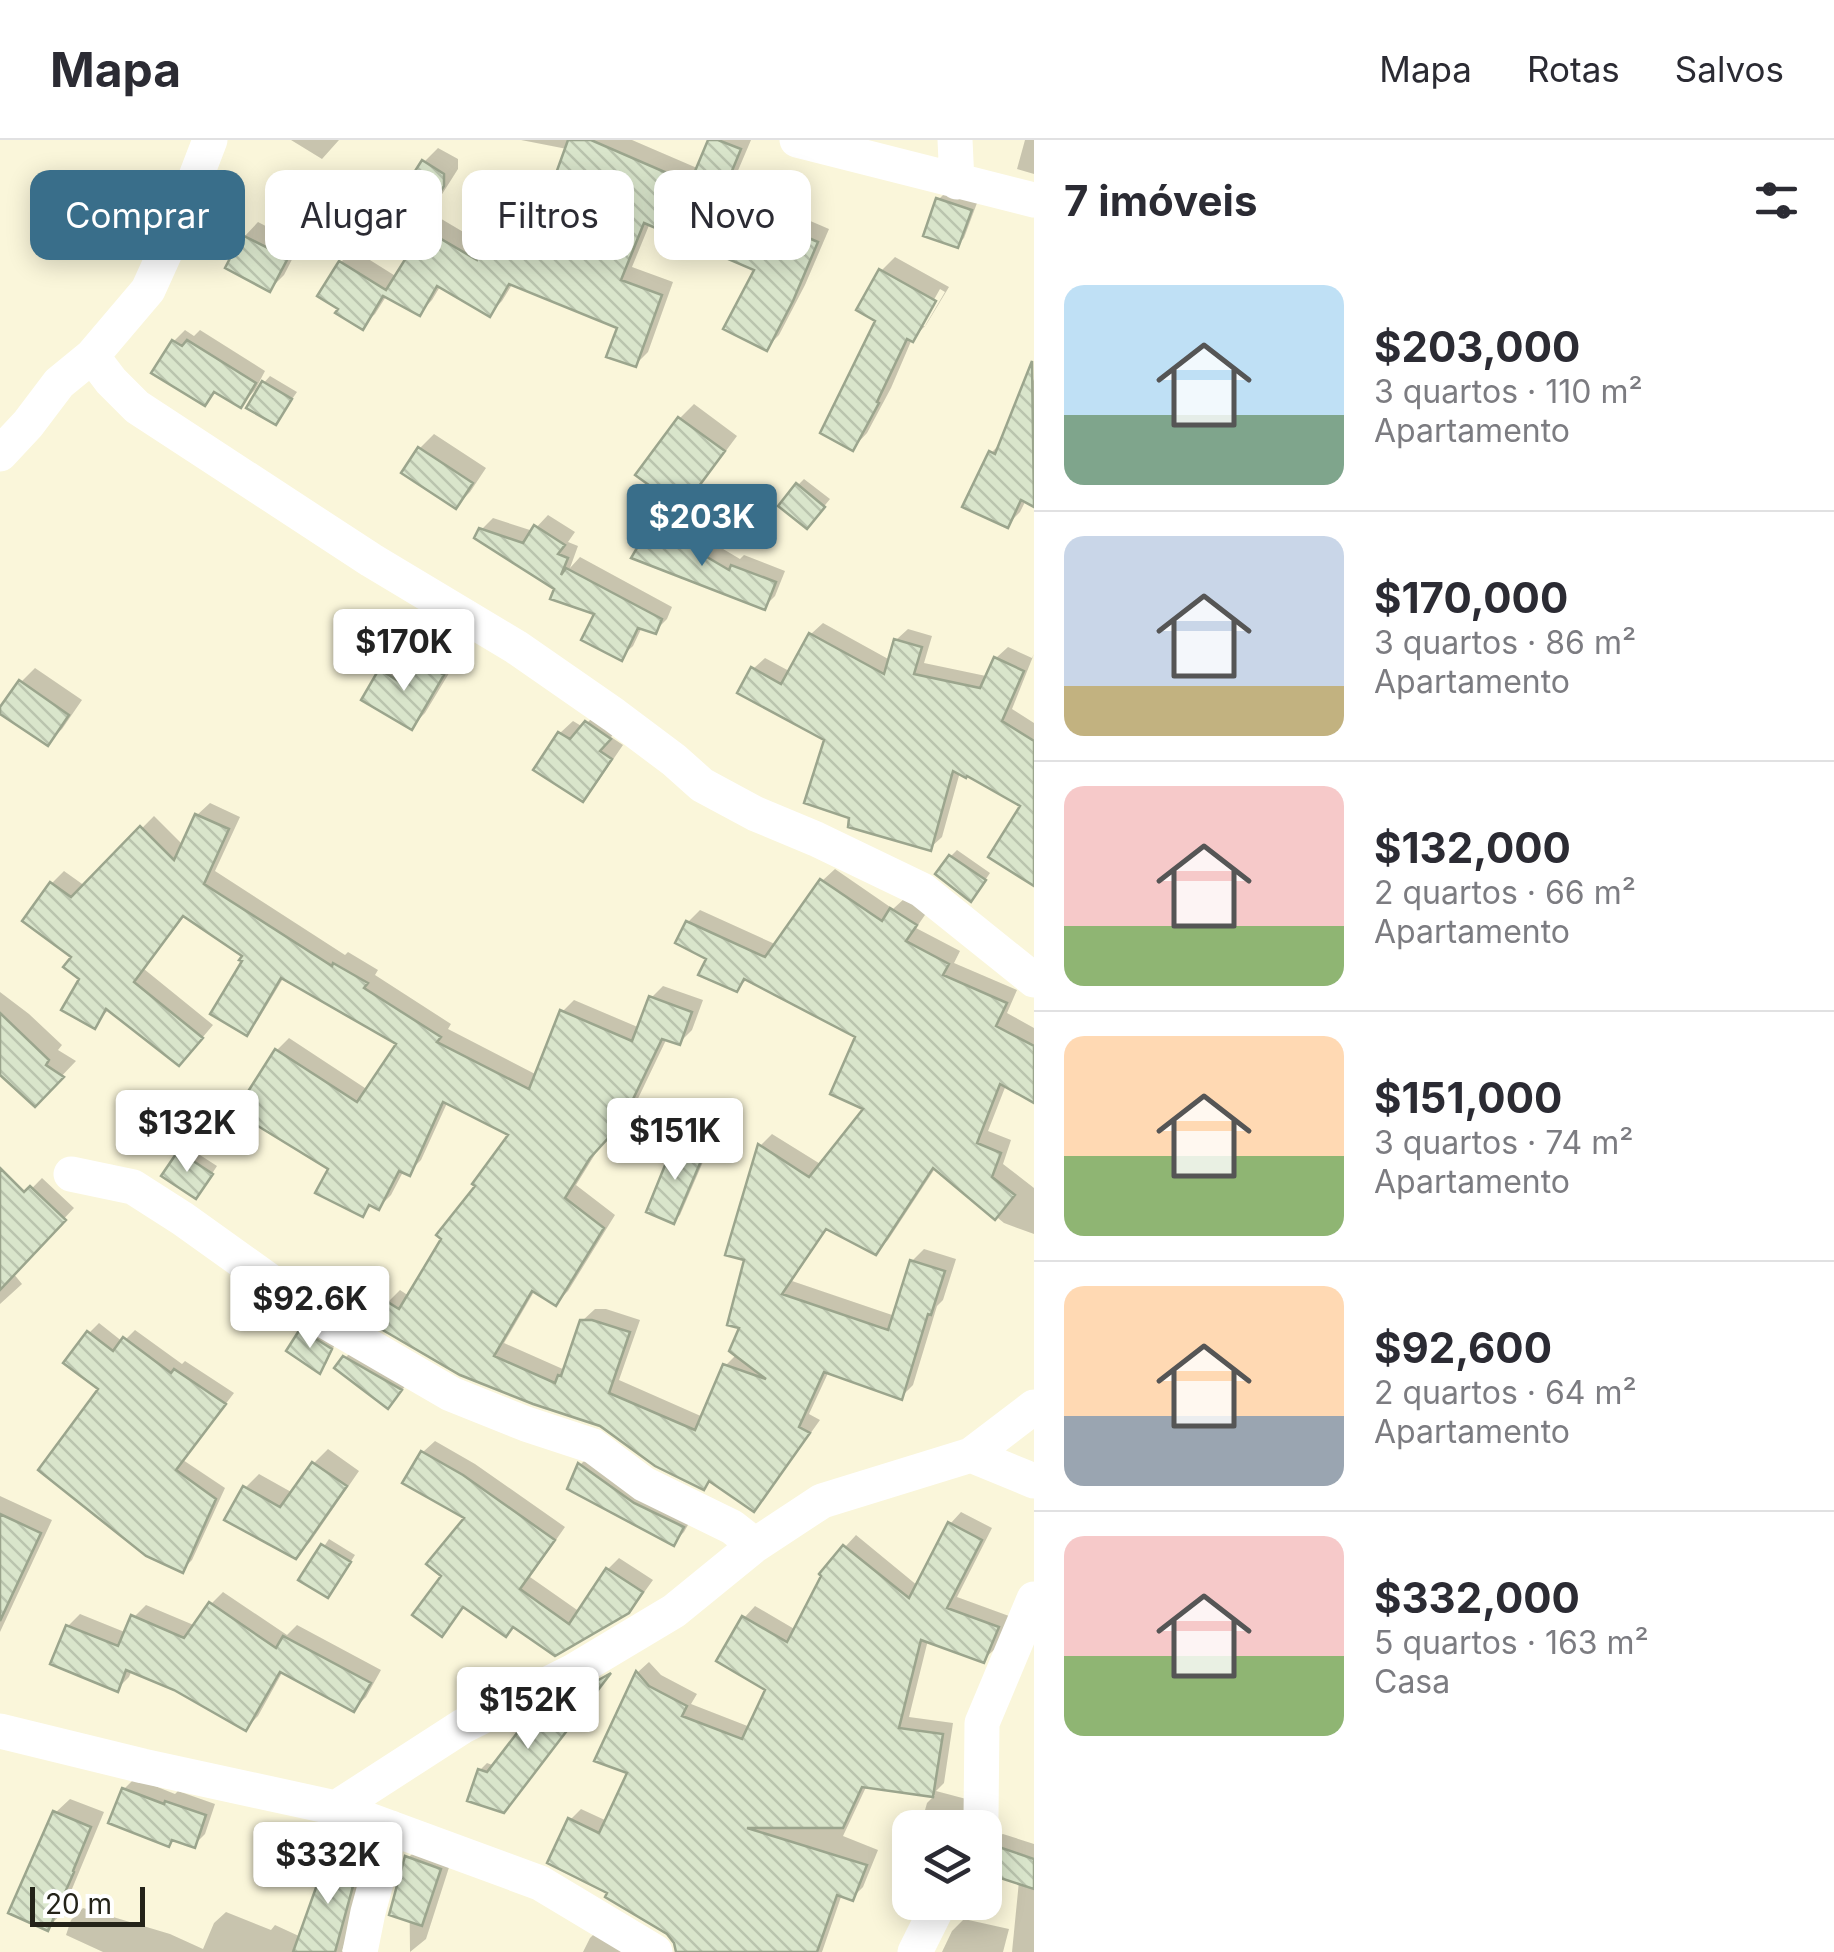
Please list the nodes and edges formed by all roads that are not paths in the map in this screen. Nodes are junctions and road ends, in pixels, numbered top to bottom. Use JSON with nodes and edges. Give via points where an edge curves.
{"nodes":[{"id":1,"x":210,"y":140,"type":"edge"},
{"id":2,"x":796,"y":140,"type":"edge"},
{"id":3,"x":956,"y":140,"type":"edge"},
{"id":4,"x":958,"y":182,"type":"junction"},
{"id":5,"x":1034,"y":200,"type":"edge"},
{"id":6,"x":92,"y":356,"type":"junction"},
{"id":7,"x":0,"y":454,"type":"edge"},
{"id":8,"x":1034,"y":980,"type":"edge"},
{"id":9,"x":71,"y":1174,"type":"dead end"},
{"id":10,"x":1034,"y":1408,"type":"edge"},
{"id":11,"x":971,"y":1455,"type":"junction"},
{"id":12,"x":1034,"y":1482,"type":"edge"},
{"id":13,"x":756,"y":1546,"type":"junction"},
{"id":14,"x":1034,"y":1599,"type":"edge"},
{"id":15,"x":0,"y":1731,"type":"edge"},
{"id":16,"x":336,"y":1808,"type":"junction"},
{"id":17,"x":981,"y":1810,"type":"edge"},
{"id":18,"x":391,"y":1828,"type":"junction"},
{"id":19,"x":931,"y":1920,"type":"edge"},
{"id":20,"x":360,"y":1952,"type":"edge"},
{"id":21,"x":655,"y":1952,"type":"edge"},
{"id":22,"x":915,"y":1952,"type":"edge"}],
"edges":[{"from":1,"to":6,"type":"street","via":[[148,290]]},
{"from":2,"to":4,"type":"street"},
{"from":3,"to":4,"type":"street"},
{"from":4,"to":5,"type":"street"},
{"from":6,"to":7,"type":"street","via":[[59,382]]},
{"from":6,"to":8,"type":"street","via":[[137,406],[516,647],[702,785],[922,890]]},
{"from":9,"to":13,"type":"street","via":[[133,1188],[327,1322],[450,1394],[593,1446],[644,1484],[732,1526]]},
{"from":10,"to":11,"type":"street"},
{"from":11,"to":12,"type":"street"},
{"from":11,"to":13,"type":"street","via":[[822,1501]]},
{"from":13,"to":16,"type":"street","via":[[674,1611],[463,1726]]},
{"from":14,"to":17,"type":"street","via":[[982,1722]]},
{"from":15,"to":16,"type":"street"},
{"from":16,"to":18,"type":"street"},
{"from":18,"to":20,"type":"street"},
{"from":18,"to":21,"type":"street","via":[[540,1883]]},
{"from":19,"to":22,"type":"street"}]}
